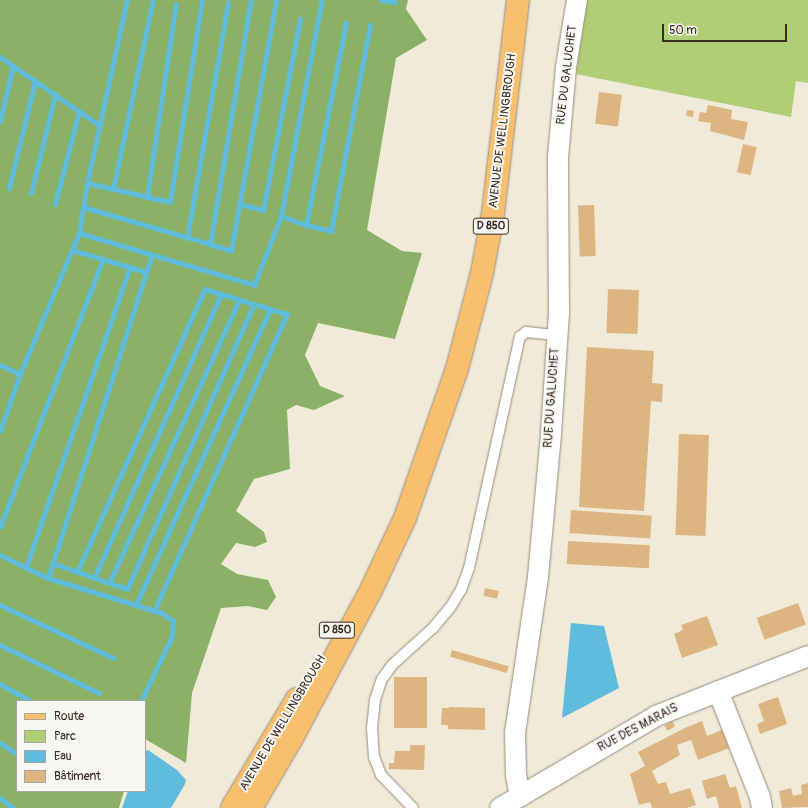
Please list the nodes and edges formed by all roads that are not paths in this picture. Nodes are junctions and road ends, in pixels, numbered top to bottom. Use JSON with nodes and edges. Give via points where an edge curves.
{"nodes":[{"id":1,"x":518,"y":0,"type":"edge"},
{"id":2,"x":577,"y":0,"type":"edge"},
{"id":3,"x":556,"y":335,"type":"junction"},
{"id":4,"x":430,"y":445,"type":"junction"},
{"id":5,"x":808,"y":656,"type":"edge"},
{"id":6,"x":718,"y":691,"type":"junction"},
{"id":7,"x":522,"y":795,"type":"junction"},
{"id":8,"x":232,"y":808,"type":"edge"},
{"id":9,"x":251,"y":808,"type":"edge"},
{"id":10,"x":414,"y":808,"type":"edge"},
{"id":11,"x":500,"y":808,"type":"edge"},
{"id":12,"x":762,"y":808,"type":"edge"}],
"edges":[{"from":1,"to":4,"type":"main road","name":"AVENUE DE WELLINGBROUGH","number":"D 850","via":[[494,206],[482,273],[457,369]]},
{"from":2,"to":3,"type":"street","name":"RUE DU GALUCHET","via":[[566,67],[558,157],[559,313]]},
{"from":3,"to":7,"type":"street","name":"RUE DU GALUCHET","via":[[551,433],[538,577],[515,732],[516,775]]},
{"from":3,"to":10,"type":"lane","via":[[526,332],[520,336],[469,568],[461,590],[433,628],[392,665],[382,679],[375,700],[372,728],[374,757],[381,775]]},
{"from":4,"to":8,"type":"main road","name":"AVENUE DE WELLINGBROUGH","number":"D 850","via":[[364,581]]},
{"from":4,"to":9,"type":"main road","name":"AVENUE DE WELLINGBROUGH","number":"D 850","via":[[405,518],[371,590],[293,736]]},
{"from":5,"to":6,"type":"street","name":"RUE DES MARAIS"},
{"from":6,"to":7,"type":"street","name":"RUE DES MARAIS","via":[[656,716]]},
{"from":6,"to":12,"type":"street","via":[[757,789]]},
{"from":7,"to":11,"type":"street","name":"RUE DES MARAIS"}]}
